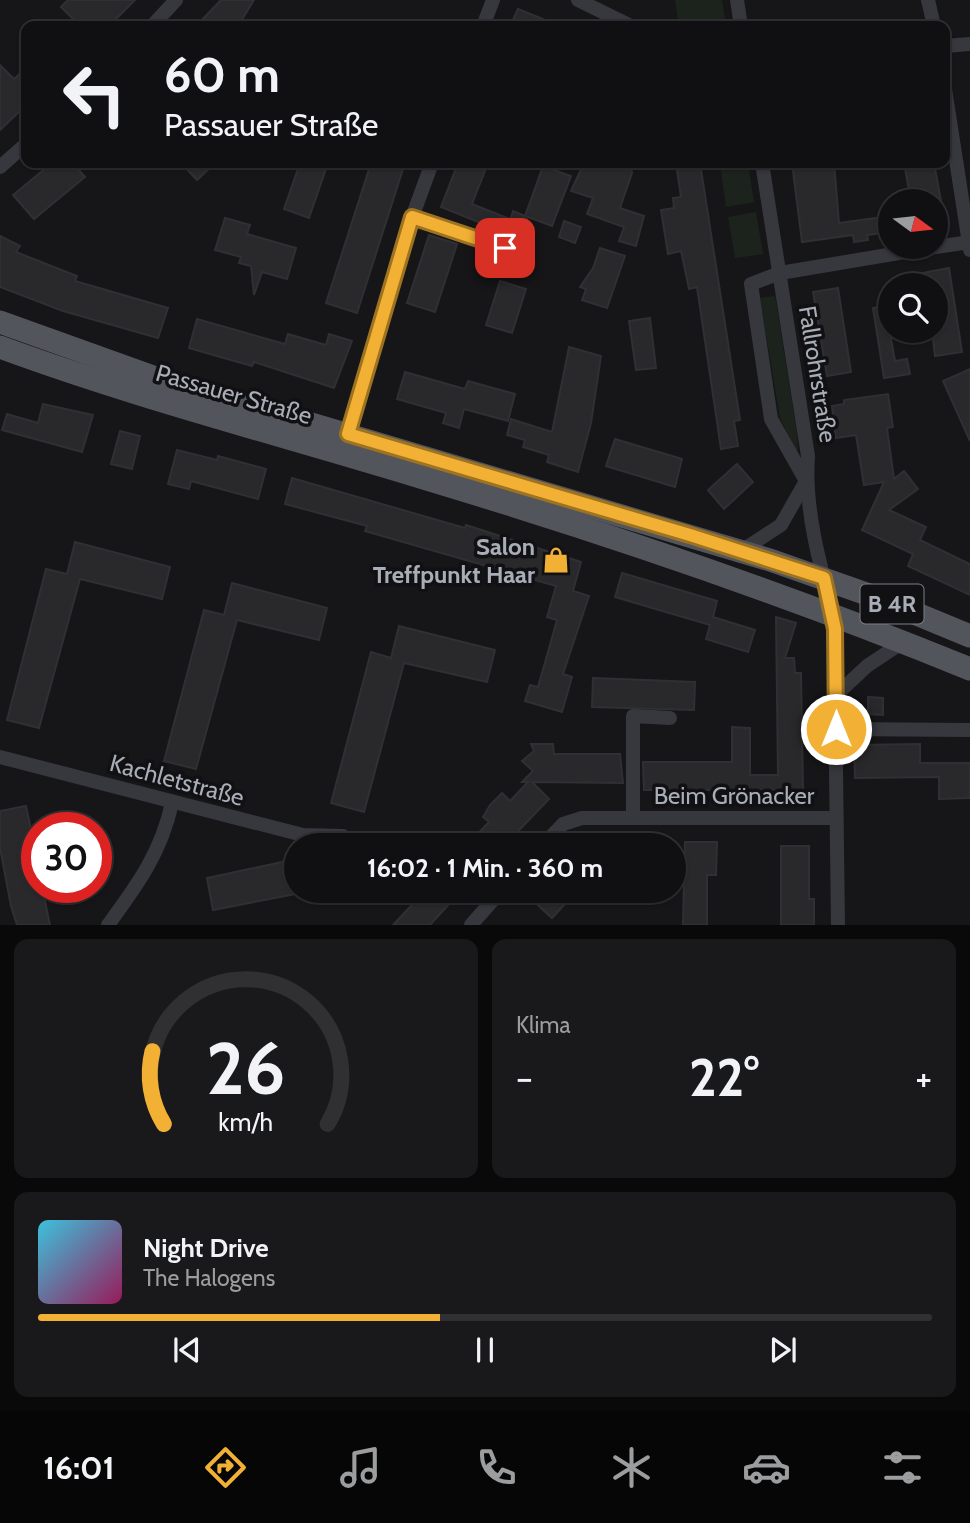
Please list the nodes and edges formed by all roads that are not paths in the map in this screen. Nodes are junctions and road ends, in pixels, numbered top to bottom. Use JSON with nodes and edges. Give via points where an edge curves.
{"nodes":[{"id":1,"x":176,"y":0,"type":"edge"},
{"id":2,"x":493,"y":0,"type":"edge"},
{"id":3,"x":578,"y":0,"type":"edge"},
{"id":4,"x":737,"y":0,"type":"edge"},
{"id":5,"x":928,"y":0,"type":"edge"},
{"id":6,"x":157,"y":21,"type":"edge"},
{"id":7,"x":485,"y":21,"type":"edge"},
{"id":8,"x":621,"y":21,"type":"edge"},
{"id":9,"x":740,"y":21,"type":"edge"},
{"id":10,"x":933,"y":21,"type":"edge"},
{"id":11,"x":970,"y":44,"type":"edge"},
{"id":12,"x":950,"y":46,"type":"edge"},
{"id":13,"x":950,"y":120,"type":"edge"},
{"id":14,"x":21,"y":148,"type":"edge"},
{"id":15,"x":0,"y":167,"type":"edge"},
{"id":16,"x":430,"y":168,"type":"edge"},
{"id":17,"x":763,"y":168,"type":"edge"},
{"id":18,"x":412,"y":217,"type":"junction"},
{"id":19,"x":970,"y":245,"type":"edge"},
{"id":20,"x":948,"y":246,"type":"edge"},
{"id":21,"x":528,"y":256,"type":"dead end"},
{"id":22,"x":878,"y":256,"type":"edge"},
{"id":23,"x":780,"y":272,"type":"junction"},
{"id":24,"x":0,"y":323,"type":"edge"},
{"id":25,"x":0,"y":347,"type":"edge"},
{"id":26,"x":348,"y":434,"type":"junction"},
{"id":27,"x":806,"y":481,"type":"junction"},
{"id":28,"x":741,"y":551,"type":"junction"},
{"id":29,"x":824,"y":578,"type":"junction"},
{"id":30,"x":834,"y":616,"type":"junction"},
{"id":31,"x":970,"y":636,"type":"edge"},
{"id":32,"x":903,"y":642,"type":"junction"},
{"id":33,"x":970,"y":669,"type":"edge"},
{"id":34,"x":836,"y":695,"type":"junction"},
{"id":35,"x":670,"y":718,"type":"dead end"},
{"id":36,"x":836,"y":729,"type":"junction"},
{"id":37,"x":970,"y":730,"type":"edge"},
{"id":38,"x":0,"y":757,"type":"edge"},
{"id":39,"x":172,"y":803,"type":"junction"},
{"id":40,"x":633,"y":818,"type":"junction"},
{"id":41,"x":835,"y":818,"type":"junction"},
{"id":42,"x":295,"y":833,"type":"edge"},
{"id":43,"x":554,"y":833,"type":"edge"},
{"id":44,"x":491,"y":903,"type":"edge"},
{"id":45,"x":108,"y":925,"type":"edge"},
{"id":46,"x":471,"y":925,"type":"edge"},
{"id":47,"x":838,"y":925,"type":"edge"}],
"edges":[{"from":1,"to":6,"type":"street"},
{"from":2,"to":7,"type":"street"},
{"from":3,"to":8,"type":"street"},
{"from":4,"to":9,"type":"street"},
{"from":5,"to":10,"type":"street"},
{"from":11,"to":12,"type":"street"},
{"from":13,"to":19,"type":"street"},
{"from":14,"to":15,"type":"street"},
{"from":16,"to":18,"type":"street"},
{"from":17,"to":23,"type":"street","name":"Fallrohrstraße"},
{"from":18,"to":21,"type":"street"},
{"from":18,"to":26,"type":"street"},
{"from":19,"to":20,"type":"street"},
{"from":22,"to":23,"type":"street"},
{"from":23,"to":27,"type":"street","name":"Fallrohrstraße","via":[[808,456]]},
{"from":23,"to":27,"type":"street","name":"Fallrohrstraße","via":[[751,284],[771,419]]},
{"from":24,"to":26,"type":"main road","name":"Passauer Straße","number":"B 4R","via":[[110,363]]},
{"from":25,"to":30,"type":"main road","name":"Passauer Straße","number":"B 4R","via":[[547,516]]},
{"from":26,"to":28,"type":"main road","name":"Passauer Straße","number":"B 4R"},
{"from":27,"to":28,"type":"street","name":"Fallrohrstraße","via":[[781,525]]},
{"from":27,"to":29,"type":"street","name":"Fallrohrstraße"},
{"from":28,"to":29,"type":"main road","name":"Passauer Straße","number":"B 4R"},
{"from":29,"to":30,"type":"street","name":"Fallrohrstraße"},
{"from":29,"to":31,"type":"main road","name":"Passauer Straße","number":"B 4R"},
{"from":30,"to":32,"type":"main road","name":"Passauer Straße","number":"B 4R"},
{"from":30,"to":34,"type":"street","name":"Fallrohrstraße"},
{"from":32,"to":33,"type":"main road","name":"Passauer Straße","number":"B 4R"},
{"from":32,"to":34,"type":"street","via":[[867,666]]},
{"from":34,"to":36,"type":"street","name":"Fallrohrstraße"},
{"from":35,"to":40,"type":"street","name":"Beim Grönacker","via":[[633,716]]},
{"from":36,"to":37,"type":"street"},
{"from":36,"to":41,"type":"street","name":"Fallrohrstraße"},
{"from":38,"to":39,"type":"street","name":"Kachletstraße"},
{"from":39,"to":42,"type":"street","name":"Kachletstraße"},
{"from":39,"to":45,"type":"street","via":[[165,835]]},
{"from":40,"to":41,"type":"street","name":"Beim Grönacker"},
{"from":40,"to":43,"type":"street","name":"Beim Grönacker","via":[[582,818],[562,824]]},
{"from":41,"to":47,"type":"street","name":"Fallrohrstraße"},
{"from":44,"to":46,"type":"street"}]}
